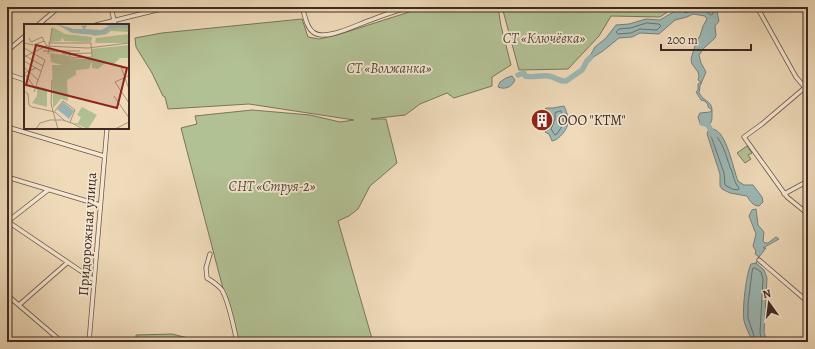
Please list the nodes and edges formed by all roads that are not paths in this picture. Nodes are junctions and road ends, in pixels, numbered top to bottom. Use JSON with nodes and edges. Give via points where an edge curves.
{"nodes":[{"id":1,"x":58,"y":7,"type":"edge"},
{"id":2,"x":111,"y":7,"type":"edge"},
{"id":3,"x":169,"y":7,"type":"edge"},
{"id":4,"x":302,"y":7,"type":"edge"},
{"id":5,"x":409,"y":7,"type":"edge"},
{"id":6,"x":757,"y":7,"type":"edge"},
{"id":7,"x":114,"y":23,"type":"edge"},
{"id":8,"x":39,"y":24,"type":"edge"},
{"id":9,"x":24,"y":37,"type":"edge"},
{"id":10,"x":7,"y":52,"type":"edge"},
{"id":11,"x":7,"y":74,"type":"edge"},
{"id":12,"x":24,"y":80,"type":"edge"},
{"id":13,"x":807,"y":86,"type":"edge"},
{"id":14,"x":808,"y":91,"type":"edge"},
{"id":15,"x":7,"y":127,"type":"edge"},
{"id":16,"x":106,"y":129,"type":"edge"},
{"id":17,"x":104,"y":156,"type":"junction"},
{"id":18,"x":7,"y":177,"type":"edge"},
{"id":19,"x":808,"y":181,"type":"edge"},
{"id":20,"x":48,"y":190,"type":"junction"},
{"id":21,"x":784,"y":194,"type":"junction"},
{"id":22,"x":100,"y":205,"type":"junction"},
{"id":23,"x":808,"y":214,"type":"edge"},
{"id":24,"x":7,"y":222,"type":"edge"},
{"id":25,"x":210,"y":254,"type":"dead end"},
{"id":26,"x":759,"y":260,"type":"dead end"},
{"id":27,"x":67,"y":263,"type":"junction"},
{"id":28,"x":94,"y":280,"type":"junction"},
{"id":29,"x":7,"y":295,"type":"edge"},
{"id":30,"x":808,"y":302,"type":"edge"},
{"id":31,"x":19,"y":305,"type":"junction"},
{"id":32,"x":58,"y":340,"type":"edge"},
{"id":33,"x":62,"y":342,"type":"edge"},
{"id":34,"x":89,"y":342,"type":"edge"},
{"id":35,"x":237,"y":342,"type":"edge"}],
"edges":[{"from":1,"to":8,"type":"street"},
{"from":2,"to":7,"type":"street"},
{"from":3,"to":7,"type":"street"},
{"from":4,"to":5,"type":"street","via":[[311,31],[322,35],[346,30]]},
{"from":6,"to":13,"type":"street","via":[[796,77]]},
{"from":9,"to":10,"type":"street"},
{"from":11,"to":12,"type":"street"},
{"from":13,"to":14,"type":"street"},
{"from":13,"to":21,"type":"street","via":[[744,137]]},
{"from":15,"to":17,"type":"street"},
{"from":16,"to":17,"type":"street","name":"Придорожная улица"},
{"from":17,"to":22,"type":"street","name":"Придорожная улица"},
{"from":18,"to":20,"type":"street"},
{"from":19,"to":21,"type":"street"},
{"from":20,"to":22,"type":"street"},
{"from":20,"to":24,"type":"street"},
{"from":21,"to":23,"type":"street"},
{"from":22,"to":28,"type":"street","name":"Придорожная улица"},
{"from":24,"to":27,"type":"street"},
{"from":25,"to":35,"type":"street","via":[[206,268],[207,278],[223,292]]},
{"from":26,"to":30,"type":"street"},
{"from":27,"to":28,"type":"street"},
{"from":27,"to":31,"type":"street"},
{"from":28,"to":34,"type":"street","name":"Придорожная улица"},
{"from":29,"to":31,"type":"street"},
{"from":31,"to":32,"type":"street"},
{"from":32,"to":33,"type":"street"}]}
